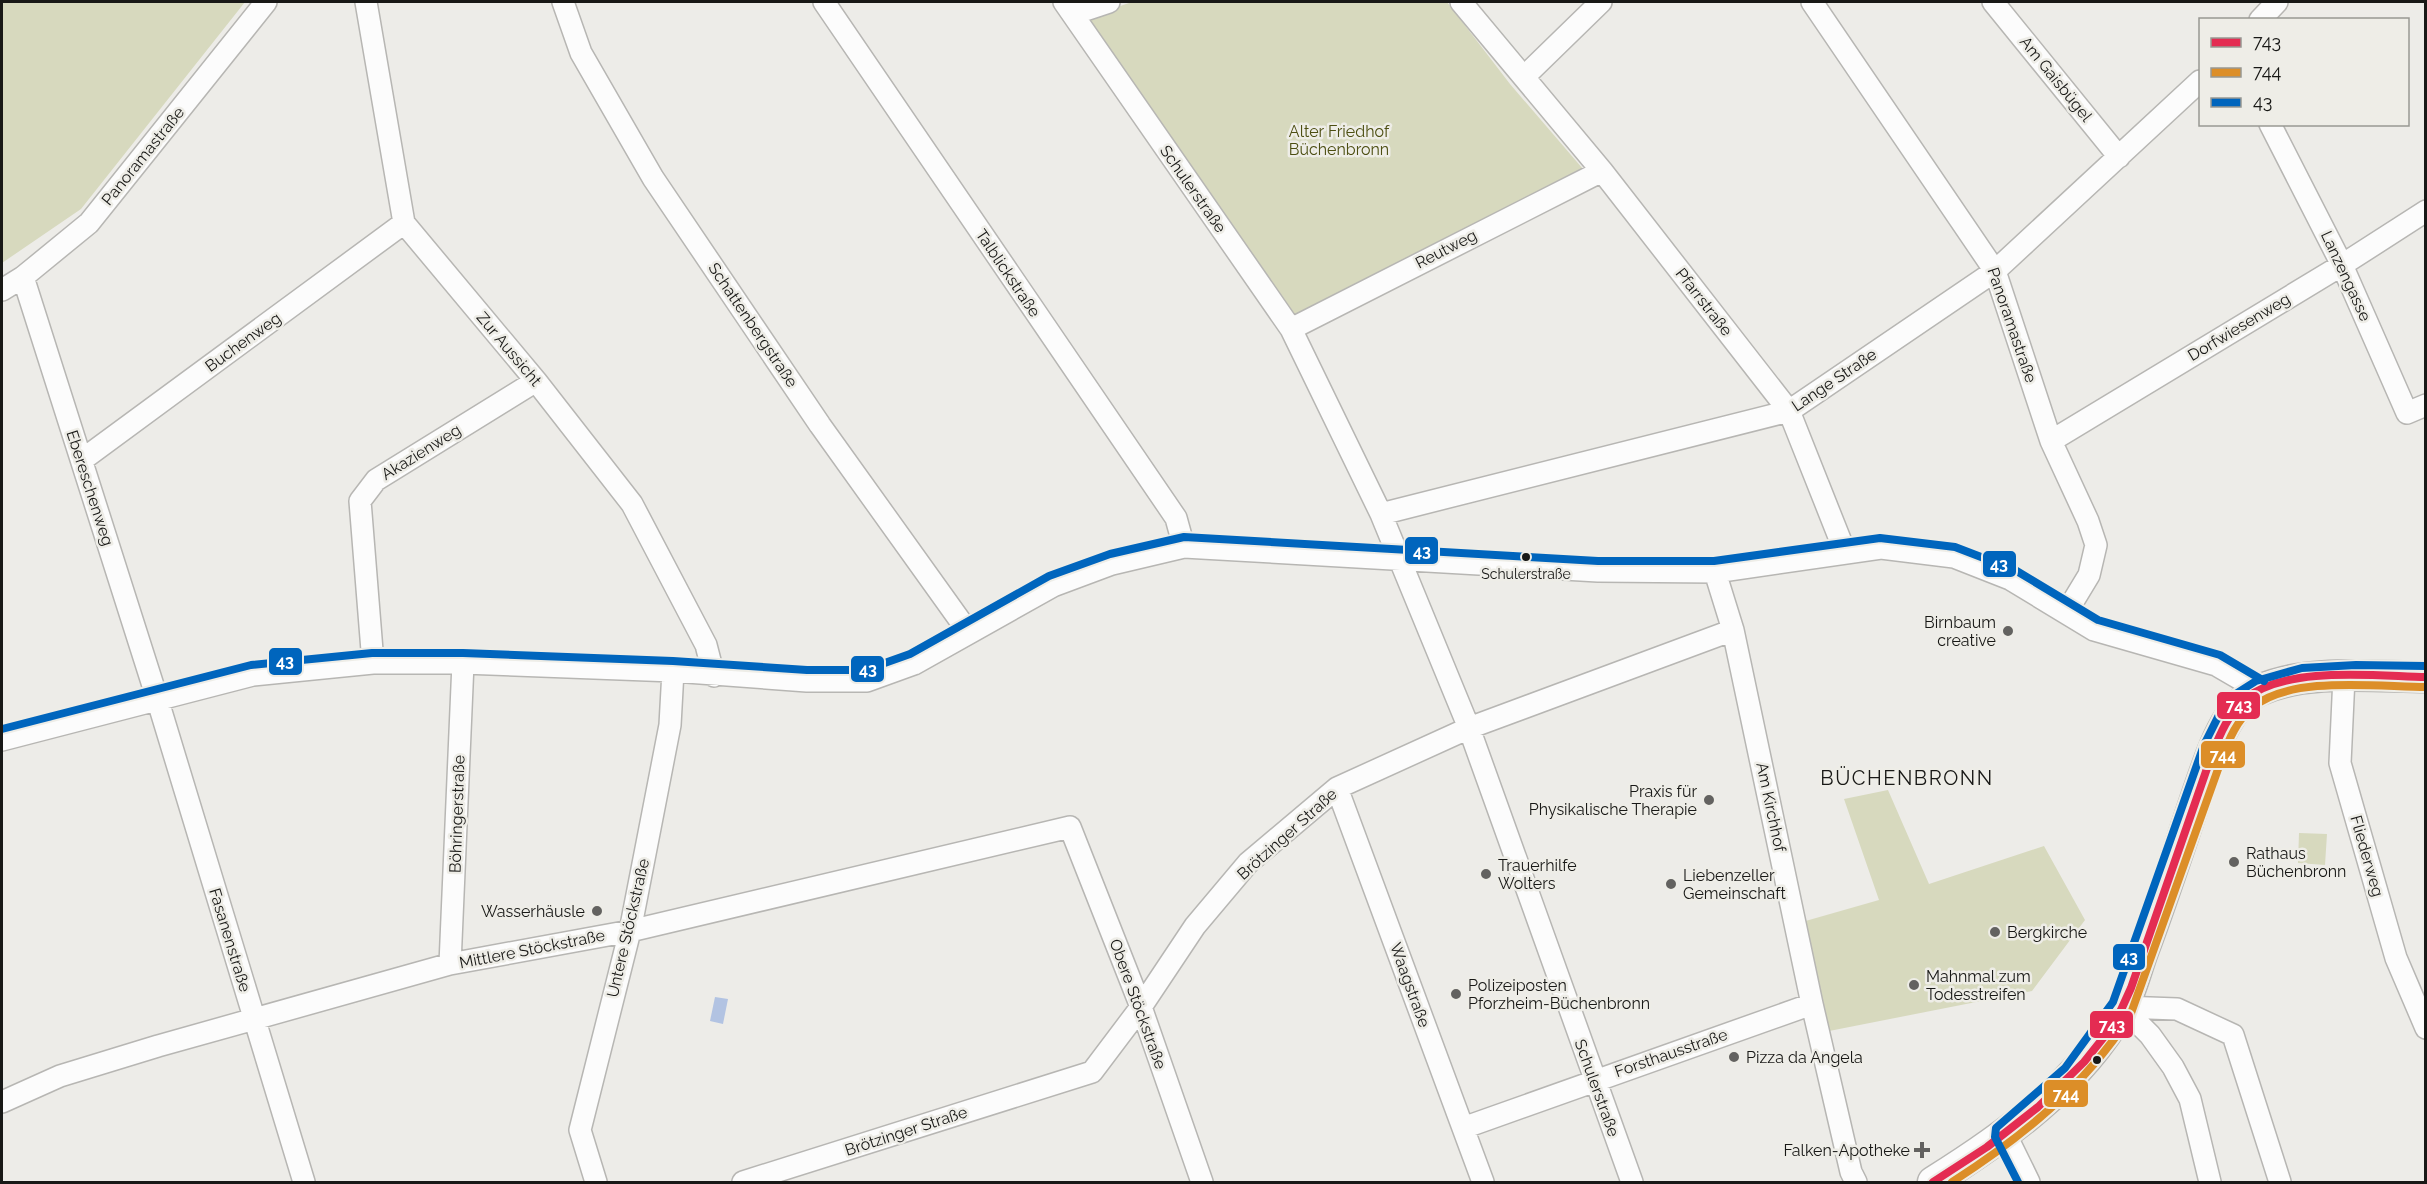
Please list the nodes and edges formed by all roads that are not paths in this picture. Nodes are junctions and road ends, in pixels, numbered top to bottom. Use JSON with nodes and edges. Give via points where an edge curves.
{"nodes":[{"id":1,"x":266,"y":2,"type":"edge"},
{"id":2,"x":366,"y":2,"type":"edge"},
{"id":3,"x":563,"y":2,"type":"edge"},
{"id":4,"x":824,"y":2,"type":"edge"},
{"id":5,"x":1109,"y":2,"type":"edge"},
{"id":6,"x":1461,"y":2,"type":"edge"},
{"id":7,"x":1601,"y":2,"type":"edge"},
{"id":8,"x":1812,"y":2,"type":"edge"},
{"id":9,"x":1993,"y":2,"type":"edge"},
{"id":10,"x":2277,"y":2,"type":"edge"},
{"id":11,"x":1069,"y":8,"type":"edge"},
{"id":12,"x":2261,"y":18,"type":"edge"},
{"id":13,"x":1524,"y":77,"type":"junction"},
{"id":14,"x":2199,"y":82,"type":"edge"},
{"id":15,"x":2271,"y":126,"type":"edge"},
{"id":16,"x":2119,"y":157,"type":"junction"},
{"id":17,"x":1602,"y":171,"type":"junction"},
{"id":18,"x":2426,"y":211,"type":"edge"},
{"id":19,"x":404,"y":223,"type":"junction"},
{"id":20,"x":2342,"y":265,"type":"junction"},
{"id":21,"x":1995,"y":271,"type":"junction"},
{"id":22,"x":23,"y":277,"type":"junction"},
{"id":23,"x":2,"y":290,"type":"edge"},
{"id":24,"x":1292,"y":329,"type":"junction"},
{"id":25,"x":536,"y":381,"type":"junction"},
{"id":26,"x":2426,"y":405,"type":"edge"},
{"id":27,"x":1789,"y":411,"type":"junction"},
{"id":28,"x":2051,"y":441,"type":"junction"},
{"id":29,"x":82,"y":460,"type":"junction"},
{"id":30,"x":1382,"y":514,"type":"junction"},
{"id":31,"x":1184,"y":547,"type":"junction"},
{"id":32,"x":1845,"y":552,"type":"junction"},
{"id":33,"x":1401,"y":558,"type":"junction"},
{"id":34,"x":1716,"y":572,"type":"junction"},
{"id":35,"x":2066,"y":613,"type":"junction"},
{"id":36,"x":1733,"y":630,"type":"junction"},
{"id":37,"x":969,"y":633,"type":"junction"},
{"id":38,"x":373,"y":663,"type":"junction"},
{"id":39,"x":463,"y":663,"type":"junction"},
{"id":40,"x":673,"y":671,"type":"junction"},
{"id":41,"x":714,"y":676,"type":"junction"},
{"id":42,"x":2344,"y":677,"type":"junction"},
{"id":43,"x":2426,"y":677,"type":"edge"},
{"id":44,"x":2259,"y":690,"type":"junction"},
{"id":45,"x":156,"y":698,"type":"junction"},
{"id":46,"x":1469,"y":728,"type":"junction"},
{"id":47,"x":2,"y":740,"type":"edge"},
{"id":48,"x":1337,"y":788,"type":"junction"},
{"id":49,"x":1070,"y":827,"type":"joint"},
{"id":50,"x":630,"y":931,"type":"junction"},
{"id":51,"x":450,"y":964,"type":"junction"},
{"id":52,"x":1812,"y":1004,"type":"junction"},
{"id":53,"x":1142,"y":1007,"type":"junction"},
{"id":54,"x":2122,"y":1007,"type":"junction"},
{"id":55,"x":254,"y":1018,"type":"junction"},
{"id":56,"x":2426,"y":1028,"type":"edge"},
{"id":57,"x":1593,"y":1080,"type":"junction"},
{"id":58,"x":2,"y":1102,"type":"edge"},
{"id":59,"x":1463,"y":1128,"type":"junction"},
{"id":60,"x":2005,"y":1133,"type":"junction"},
{"id":61,"x":304,"y":1182,"type":"edge"},
{"id":62,"x":596,"y":1182,"type":"edge"},
{"id":63,"x":743,"y":1182,"type":"edge"},
{"id":64,"x":1202,"y":1182,"type":"edge"},
{"id":65,"x":1483,"y":1182,"type":"edge"},
{"id":66,"x":1632,"y":1182,"type":"edge"},
{"id":67,"x":1856,"y":1182,"type":"edge"},
{"id":68,"x":1933,"y":1182,"type":"edge"},
{"id":69,"x":2029,"y":1182,"type":"edge"},
{"id":70,"x":2210,"y":1182,"type":"edge"},
{"id":71,"x":2280,"y":1182,"type":"edge"}],
"edges":[{"from":1,"to":22,"type":"street","name":"Panoramastraße","via":[[89,223]]},
{"from":2,"to":19,"type":"street"},
{"from":3,"to":37,"type":"street","name":"Schattenbergstraße","via":[[581,53],[653,178],[820,425]]},
{"from":4,"to":31,"type":"street","name":"Talblickstraße","via":[[1176,518]]},
{"from":5,"to":11,"type":"street"},
{"from":6,"to":13,"type":"street","name":"Pfarrstraße"},
{"from":7,"to":13,"type":"street"},
{"from":8,"to":21,"type":"street","name":"Panoramastraße"},
{"from":9,"to":16,"type":"street","name":"Am Gaisbügel"},
{"from":10,"to":12,"type":"street"},
{"from":11,"to":24,"type":"street","name":"Schulerstraße"},
{"from":13,"to":17,"type":"street","name":"Pfarrstraße"},
{"from":14,"to":16,"type":"street","name":"Lange Straße"},
{"from":15,"to":20,"type":"street","name":"Lanzengasse"},
{"from":16,"to":21,"type":"street","name":"Lange Straße"},
{"from":17,"to":24,"type":"street","name":"Reutweg"},
{"from":17,"to":27,"type":"street","name":"Pfarrstraße"},
{"from":18,"to":20,"type":"street","name":"Dorfwiesenweg"},
{"from":19,"to":25,"type":"street","name":"Zur Aussicht"},
{"from":19,"to":29,"type":"street","name":"Buchenweg"},
{"from":20,"to":26,"type":"street","name":"Lanzengasse","via":[[2408,413]]},
{"from":20,"to":28,"type":"street","name":"Dorfwiesenweg"},
{"from":21,"to":27,"type":"street","name":"Lange Straße"},
{"from":21,"to":28,"type":"street","name":"Panoramastraße"},
{"from":22,"to":23,"type":"street","name":"Panoramastraße"},
{"from":22,"to":29,"type":"street","name":"Ebereschenweg"},
{"from":24,"to":30,"type":"street","name":"Schulerstraße"},
{"from":25,"to":38,"type":"street","name":"Akazienweg","via":[[376,480],[360,501]]},
{"from":25,"to":41,"type":"street","name":"Zur Aussicht","via":[[632,504],[706,645]]},
{"from":27,"to":30,"type":"street","name":"Lange Straße"},
{"from":27,"to":32,"type":"street","name":"Pfarrstraße"},
{"from":28,"to":35,"type":"street","name":"Panoramastraße","via":[[2096,545],[2089,575]]},
{"from":29,"to":45,"type":"street","name":"Ebereschenweg"},
{"from":30,"to":33,"type":"street","name":"Schulerstraße"},
{"from":31,"to":33,"type":"street"},
{"from":31,"to":37,"type":"street","via":[[1112,564],[1053,586]]},
{"from":32,"to":34,"type":"street"},
{"from":32,"to":35,"type":"street","via":[[1881,548],[1954,557],[2010,579]]},
{"from":33,"to":34,"type":"street","via":[[1598,571]]},
{"from":33,"to":46,"type":"street","name":"Schulerstraße"},
{"from":34,"to":36,"type":"street","name":"Am Kirchhof"},
{"from":35,"to":44,"type":"street","via":[[2094,630],[2216,665]]},
{"from":36,"to":46,"type":"street","name":"Brötzinger Straße"},
{"from":36,"to":52,"type":"street","name":"Am Kirchhof"},
{"from":37,"to":41,"type":"street","via":[[914,664],[867,681]]},
{"from":38,"to":39,"type":"street"},
{"from":38,"to":45,"type":"street","via":[[253,675]]},
{"from":39,"to":40,"type":"street"},
{"from":39,"to":51,"type":"street","name":"Böhringerstraße"},
{"from":40,"to":41,"type":"street"},
{"from":40,"to":50,"type":"street","name":"Untere Stöckstraße","via":[[670,725]]},
{"from":42,"to":43,"type":"main road"},
{"from":42,"to":44,"type":"main road","via":[[2296,680]]},
{"from":42,"to":56,"type":"street","name":"Fliederweg","via":[[2340,763],[2396,958]]},
{"from":44,"to":54,"type":"main road","via":[[2230,717],[2214,749]]},
{"from":45,"to":47,"type":"street"},
{"from":45,"to":55,"type":"street","name":"Fasanenstraße"},
{"from":46,"to":48,"type":"street","name":"Brötzinger Straße"},
{"from":46,"to":57,"type":"street","name":"Schulerstraße"},
{"from":48,"to":53,"type":"street","name":"Brötzinger Straße","via":[[1248,863],[1195,926]]},
{"from":48,"to":59,"type":"street","name":"Waagstraße"},
{"from":49,"to":50,"type":"street","name":"Mittlere Stöckstraße"},
{"from":49,"to":53,"type":"street","name":"Obere Stöckstraße"},
{"from":50,"to":51,"type":"street","name":"Mittlere Stöckstraße"},
{"from":50,"to":62,"type":"street","name":"Untere Stöckstraße","via":[[580,1130]]},
{"from":51,"to":55,"type":"street","name":"Mittlere Stöckstraße"},
{"from":52,"to":57,"type":"street","name":"Forsthausstraße"},
{"from":52,"to":67,"type":"street","name":"Am Kirchhof"},
{"from":53,"to":63,"type":"street","name":"Brötzinger Straße","via":[[1092,1072]]},
{"from":53,"to":64,"type":"street","name":"Obere Stöckstraße"},
{"from":54,"to":60,"type":"main road","via":[[2073,1075]]},
{"from":54,"to":70,"type":"street","via":[[2150,1035],[2190,1099]]},
{"from":54,"to":71,"type":"street","via":[[2177,1009],[2233,1035]]},
{"from":55,"to":58,"type":"street","name":"Mittlere Stöckstraße","via":[[60,1076]]},
{"from":55,"to":61,"type":"street","name":"Fasanenstraße"},
{"from":57,"to":59,"type":"street","name":"Forsthausstraße"},
{"from":57,"to":66,"type":"street","name":"Schulerstraße"},
{"from":59,"to":65,"type":"street","name":"Waagstraße"},
{"from":60,"to":68,"type":"main road"},
{"from":60,"to":69,"type":"street"}]}
